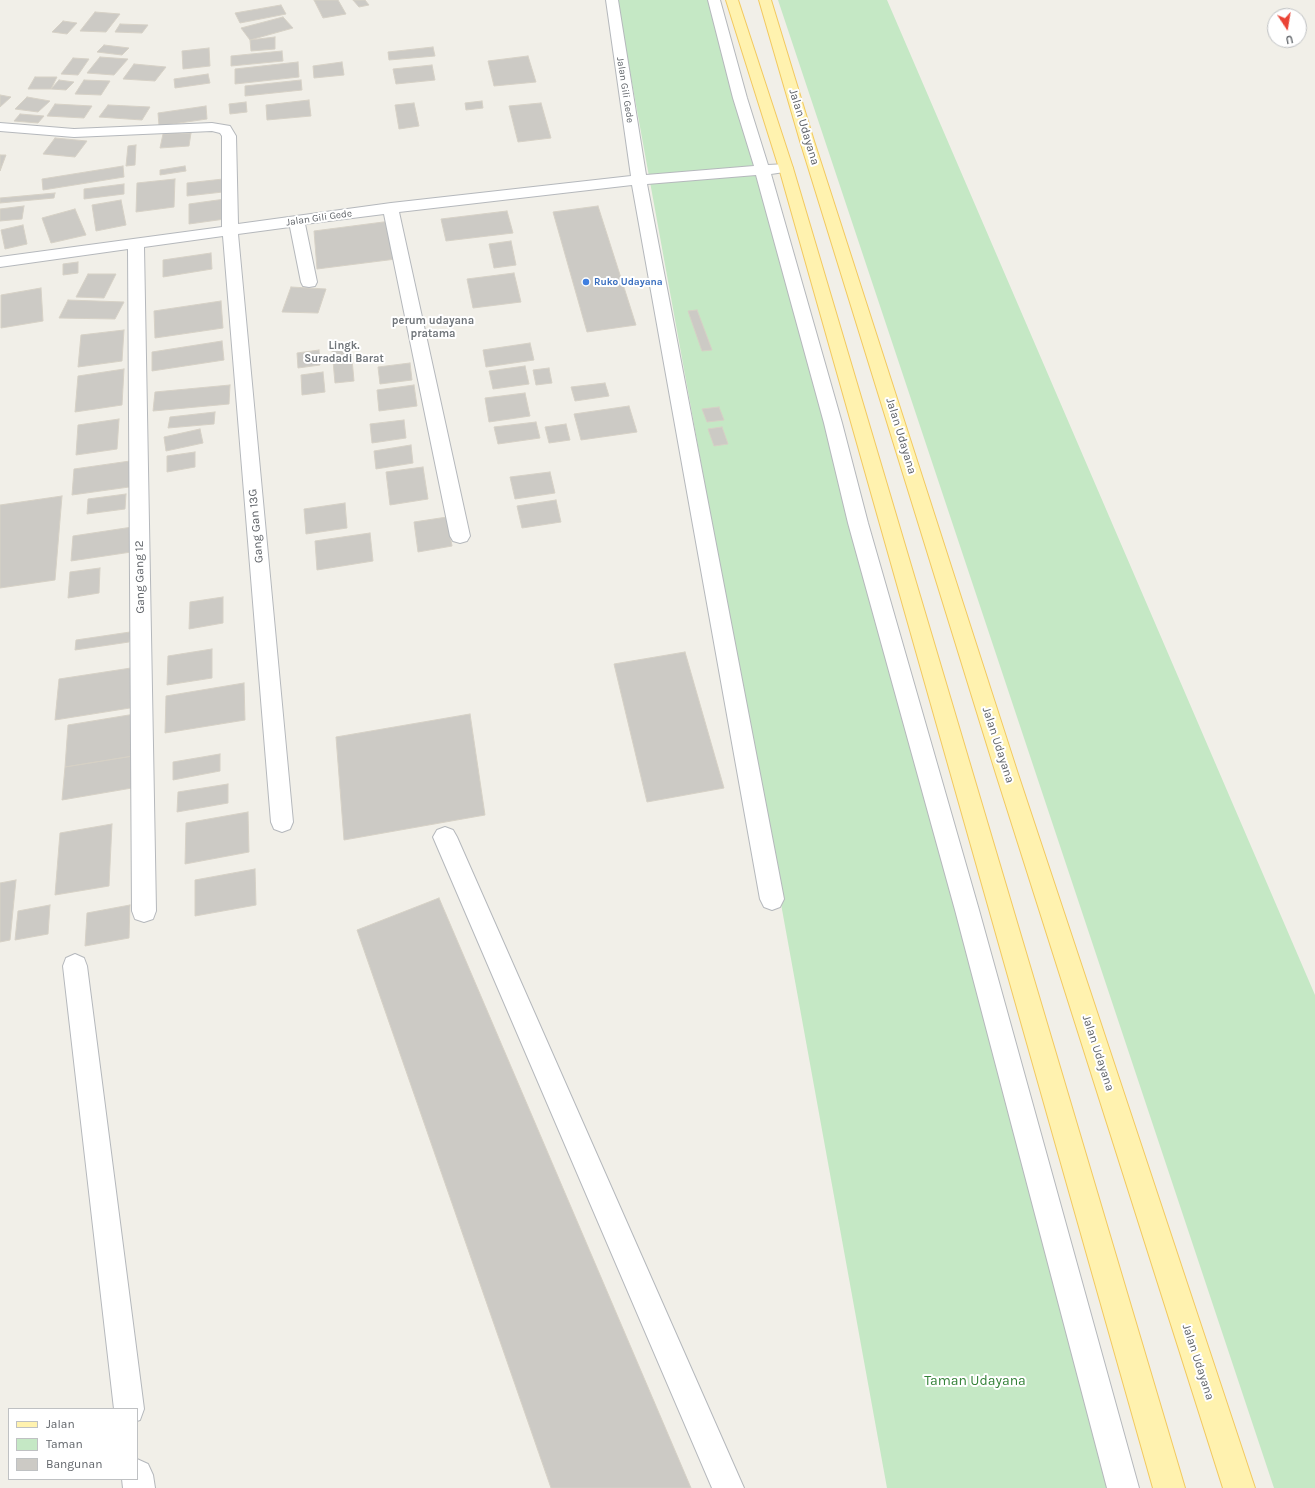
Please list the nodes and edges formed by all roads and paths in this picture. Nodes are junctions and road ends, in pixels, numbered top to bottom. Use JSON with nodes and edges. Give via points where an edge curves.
{"nodes":[{"id":1,"x":612,"y":0,"type":"edge"},
{"id":2,"x":714,"y":0,"type":"edge"},
{"id":3,"x":732,"y":0,"type":"edge"},
{"id":4,"x":765,"y":0,"type":"edge"},
{"id":5,"x":0,"y":127,"type":"edge"},
{"id":6,"x":786,"y":168,"type":"junction"},
{"id":7,"x":762,"y":170,"type":"junction"},
{"id":8,"x":639,"y":180,"type":"junction"},
{"id":9,"x":391,"y":208,"type":"junction"},
{"id":10,"x":297,"y":221,"type":"junction"},
{"id":11,"x":230,"y":230,"type":"junction"},
{"id":12,"x":136,"y":243,"type":"junction"},
{"id":13,"x":0,"y":262,"type":"edge"},
{"id":14,"x":309,"y":282,"type":"dead end"},
{"id":15,"x":869,"y":394,"type":"junction"},
{"id":16,"x":460,"y":536,"type":"dead end"},
{"id":17,"x":282,"y":822,"type":"dead end"},
{"id":18,"x":445,"y":837,"type":"dead end"},
{"id":19,"x":772,"y":899,"type":"dead end"},
{"id":20,"x":144,"y":911,"type":"dead end"},
{"id":21,"x":75,"y":966,"type":"dead end"},
{"id":22,"x":129,"y":1408,"type":"edge"},
{"id":23,"x":728,"y":1488,"type":"edge"},
{"id":24,"x":1123,"y":1488,"type":"edge"},
{"id":25,"x":1169,"y":1488,"type":"edge"},
{"id":26,"x":1239,"y":1488,"type":"edge"}],
"edges":[{"from":1,"to":8,"type":"street","name":"Jalan Gili Gede"},
{"from":2,"to":7,"type":"street"},
{"from":3,"to":6,"type":"main road","name":"Jalan Udayana"},
{"from":4,"to":15,"type":"main road","name":"Jalan Udayana"},
{"from":5,"to":11,"type":"street","name":"Gang Gan 13G","via":[[74,133],[212,127],[225,129],[229,136]]},
{"from":6,"to":7,"type":"street","name":"Jalan Gili Gede"},
{"from":6,"to":15,"type":"main road","name":"Jalan Udayana"},
{"from":7,"to":8,"type":"street","name":"Jalan Gili Gede"},
{"from":7,"to":24,"type":"street","via":[[967,910]]},
{"from":8,"to":9,"type":"street","name":"Jalan Gili Gede"},
{"from":8,"to":19,"type":"street"},
{"from":9,"to":10,"type":"street","name":"Jalan Gili Gede"},
{"from":9,"to":16,"type":"street"},
{"from":10,"to":11,"type":"street","name":"Jalan Gili Gede"},
{"from":10,"to":14,"type":"street"},
{"from":11,"to":12,"type":"street","name":"Jalan Gili Gede"},
{"from":11,"to":17,"type":"street","name":"Gang Gan 13G"},
{"from":12,"to":13,"type":"street","name":"Jalan Gili Gede"},
{"from":12,"to":20,"type":"street","name":"Gang Gang 12"},
{"from":15,"to":25,"type":"main road","name":"Jalan Udayana"},
{"from":15,"to":26,"type":"main road","name":"Jalan Udayana","via":[[1007,774]]},
{"from":18,"to":23,"type":"street"},
{"from":21,"to":22,"type":"street"}]}
